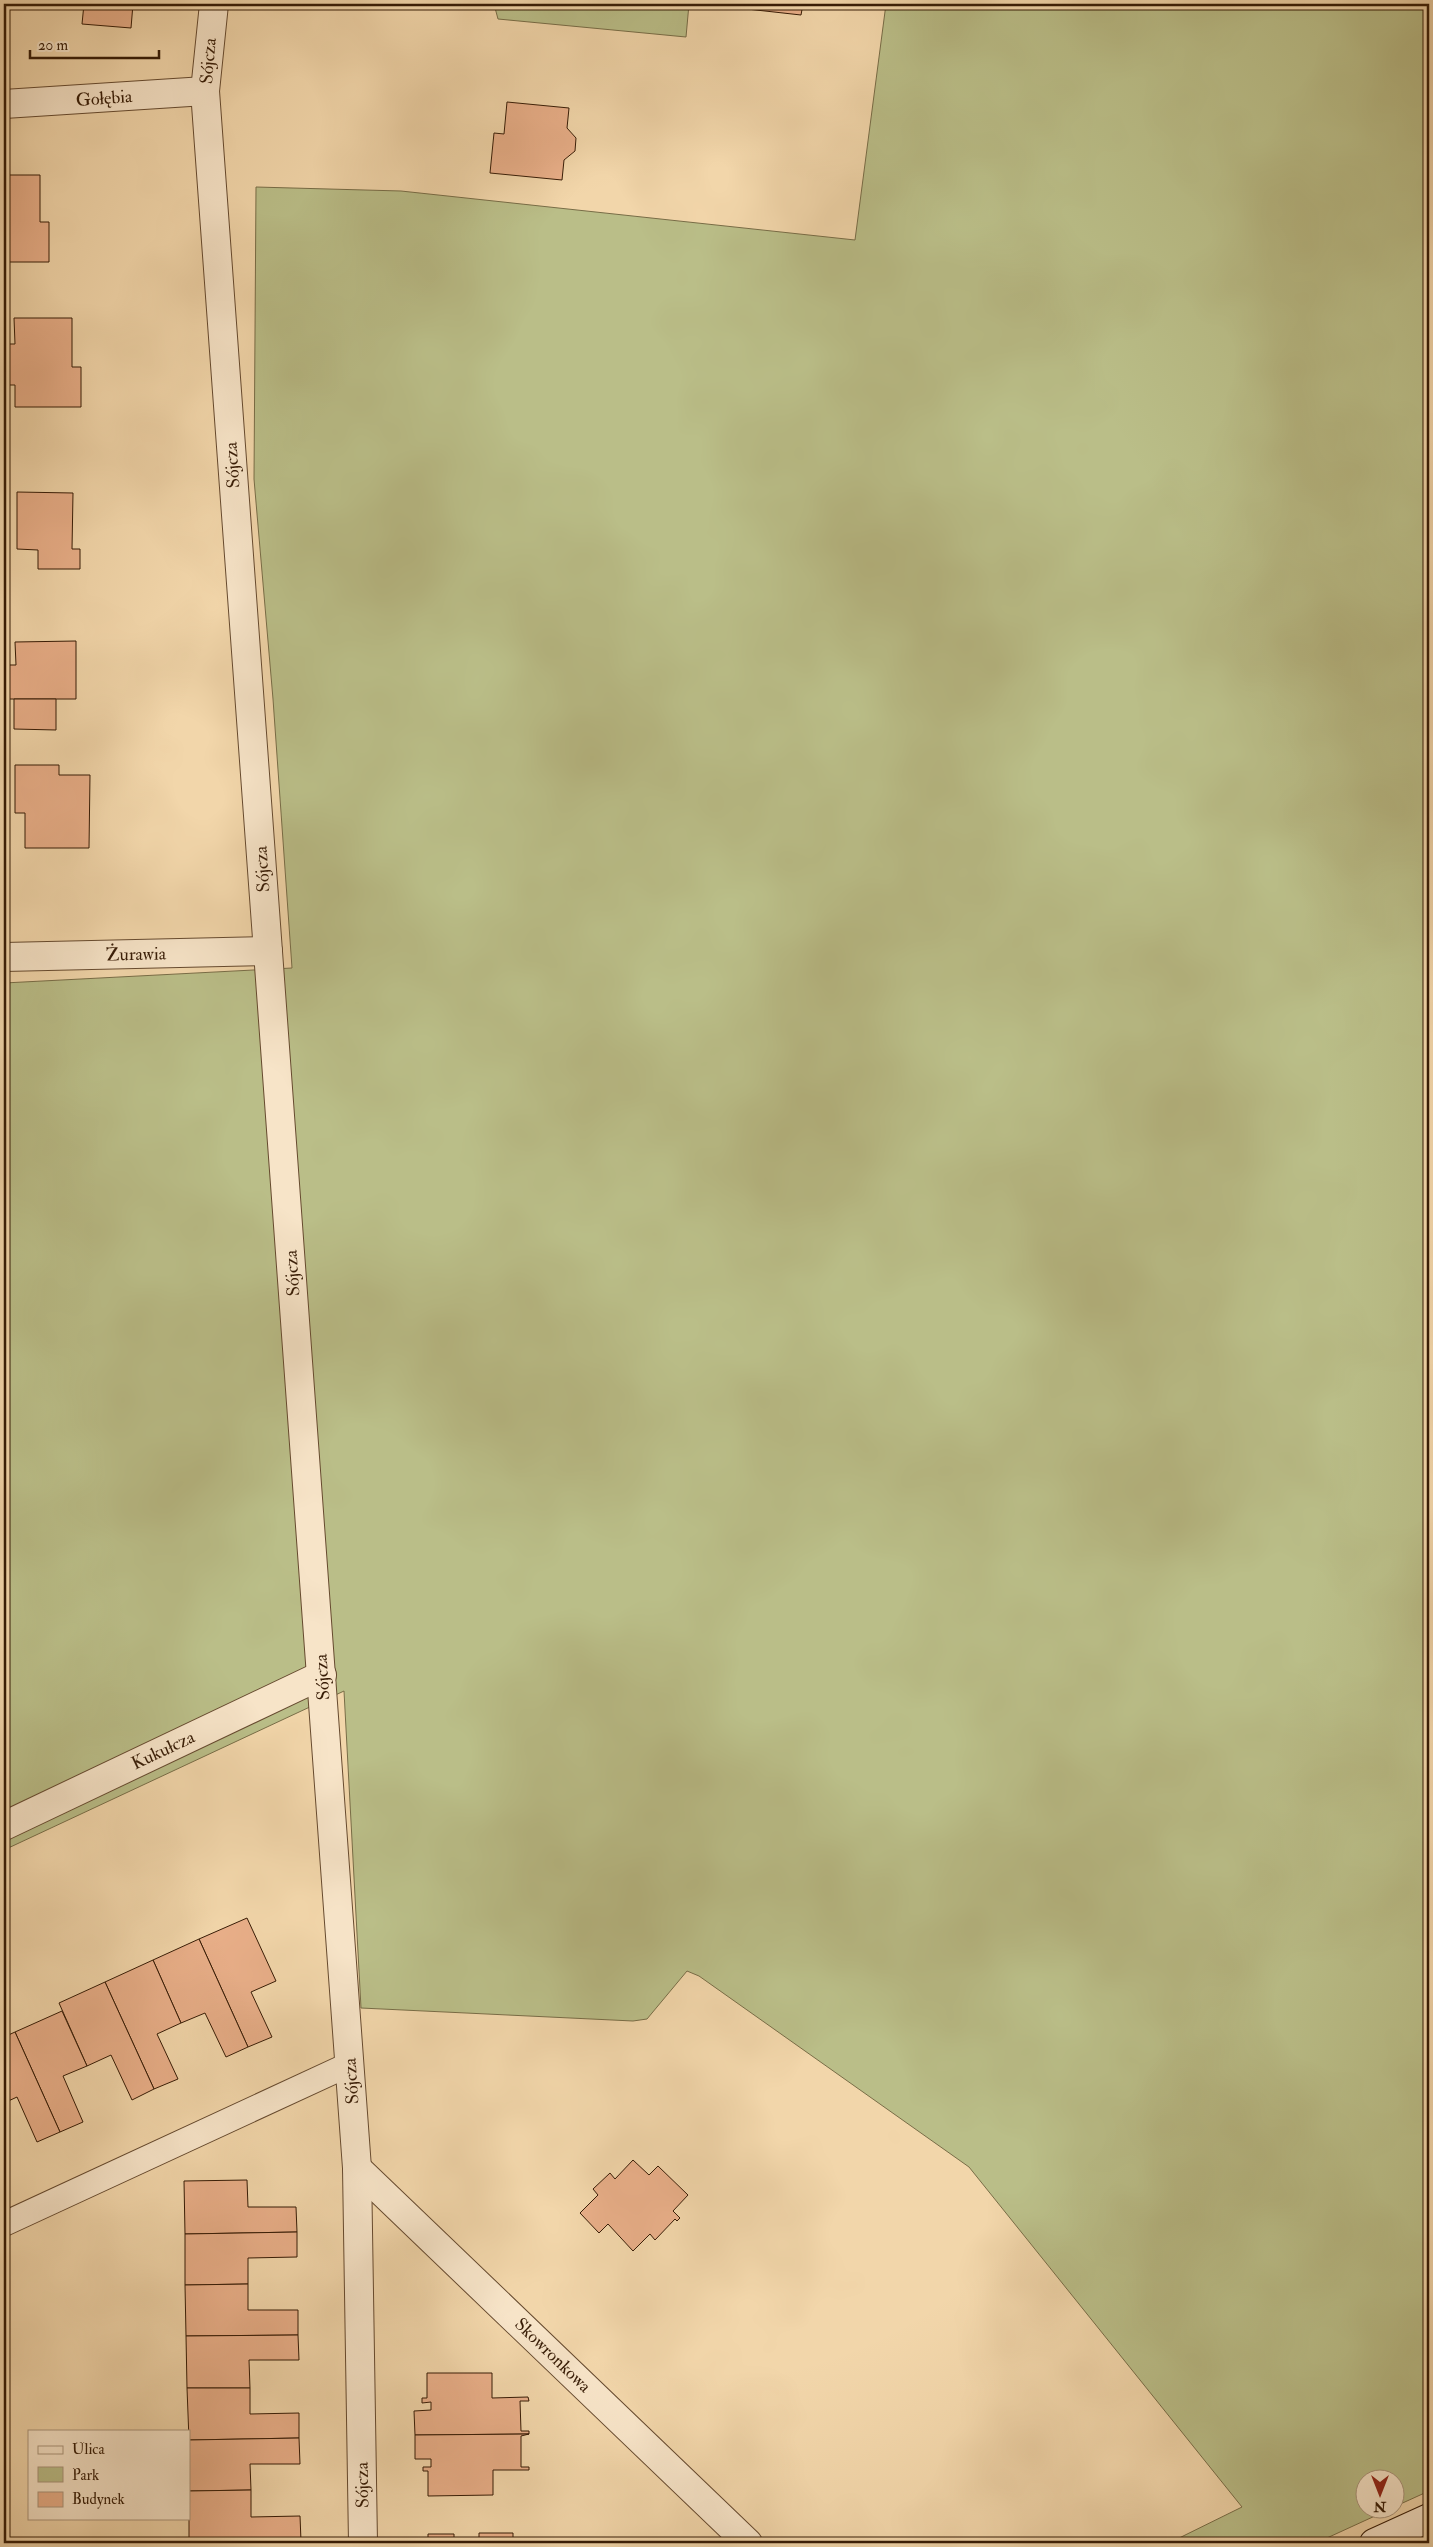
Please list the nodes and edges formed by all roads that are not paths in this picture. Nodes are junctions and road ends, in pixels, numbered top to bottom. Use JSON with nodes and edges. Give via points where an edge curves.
{"nodes":[{"id":1,"x":214,"y":4,"type":"edge"},
{"id":2,"x":205,"y":91,"type":"junction"},
{"id":3,"x":4,"y":104,"type":"edge"},
{"id":4,"x":268,"y":951,"type":"junction"},
{"id":5,"x":4,"y":957,"type":"edge"},
{"id":6,"x":322,"y":1675,"type":"junction"},
{"id":7,"x":4,"y":1826,"type":"edge"},
{"id":8,"x":350,"y":2064,"type":"junction"},
{"id":9,"x":357,"y":2168,"type":"junction"},
{"id":10,"x":4,"y":2224,"type":"edge"},
{"id":11,"x":1429,"y":2518,"type":"edge"},
{"id":12,"x":363,"y":2543,"type":"edge"},
{"id":13,"x":748,"y":2543,"type":"edge"},
{"id":14,"x":1374,"y":2543,"type":"edge"}],
"edges":[{"from":1,"to":2,"type":"street","name":"Sójcza"},
{"from":2,"to":3,"type":"street","name":"Gołębia"},
{"from":2,"to":4,"type":"street","name":"Sójcza"},
{"from":4,"to":5,"type":"street","name":"Żurawia"},
{"from":4,"to":6,"type":"street","name":"Sójcza"},
{"from":6,"to":7,"type":"street","name":"Kukułcza"},
{"from":6,"to":8,"type":"street","name":"Sójcza"},
{"from":8,"to":9,"type":"street","name":"Sójcza"},
{"from":8,"to":10,"type":"lane"},
{"from":9,"to":12,"type":"street","name":"Sójcza"},
{"from":9,"to":13,"type":"street","name":"Skowronkowa"},
{"from":11,"to":14,"type":"street"}]}
